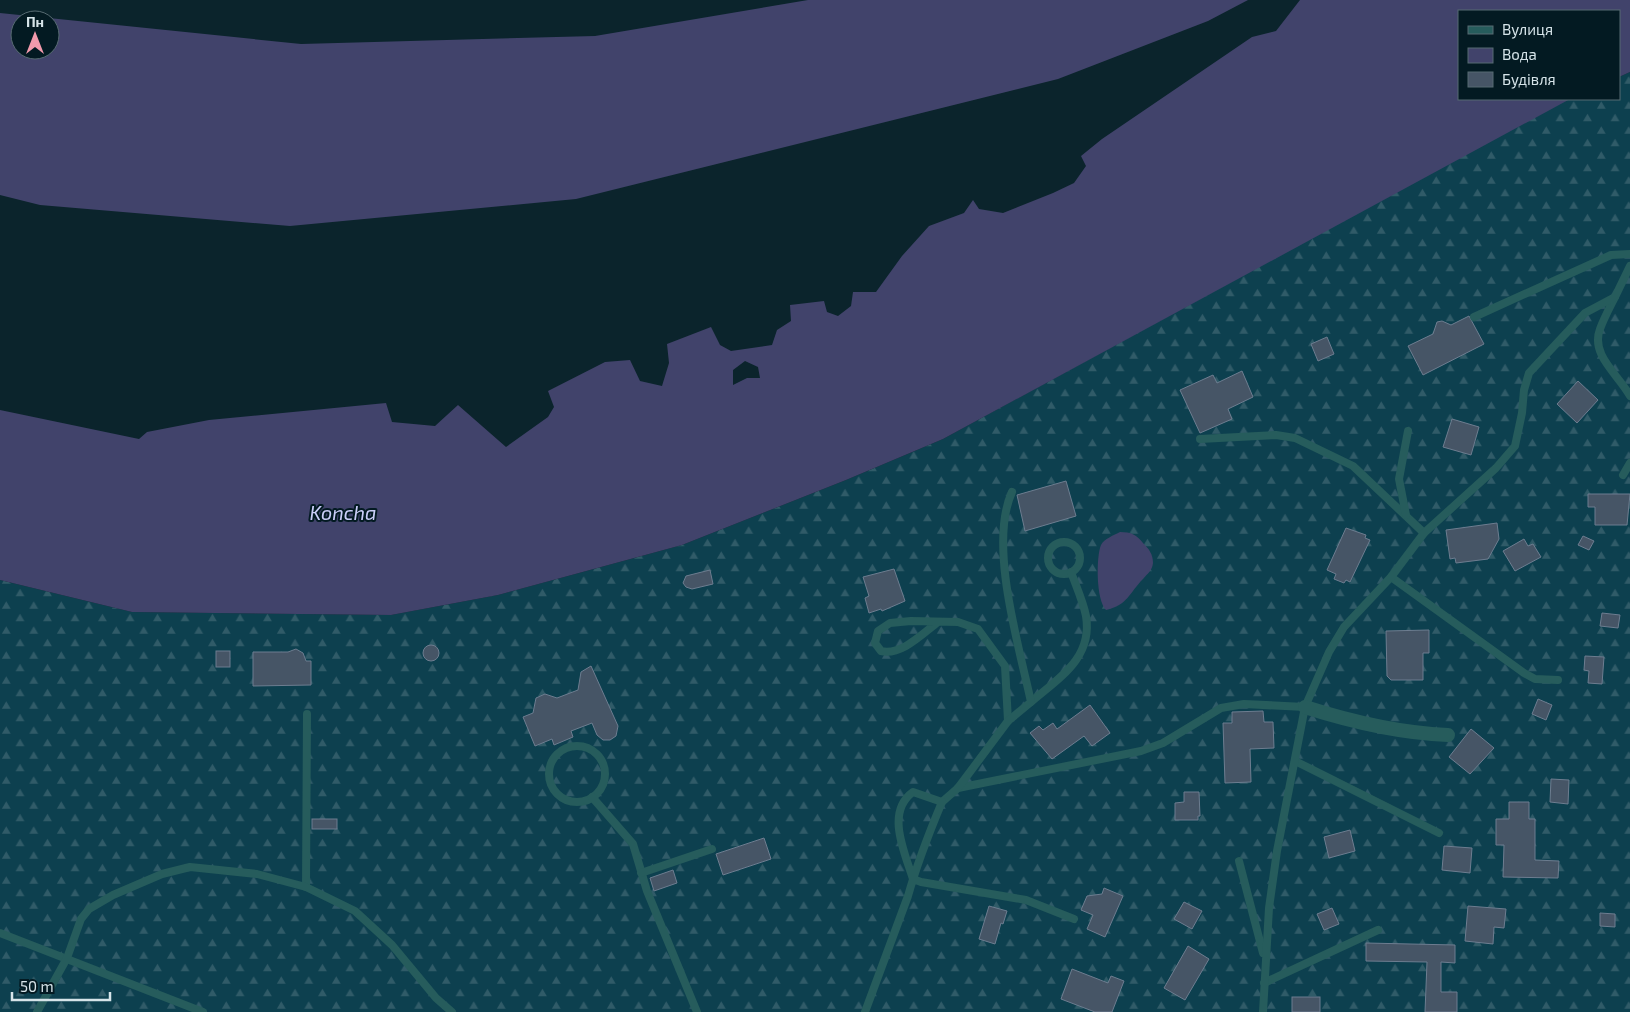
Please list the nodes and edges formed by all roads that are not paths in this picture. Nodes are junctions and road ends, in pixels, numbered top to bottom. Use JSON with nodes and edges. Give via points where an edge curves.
{"nodes":[{"id":1,"x":1630,"y":254,"type":"edge"},
{"id":2,"x":1630,"y":266,"type":"edge"},
{"id":3,"x":1615,"y":297,"type":"junction"},
{"id":4,"x":1474,"y":317,"type":"dead end"},
{"id":5,"x":1630,"y":396,"type":"edge"},
{"id":6,"x":1408,"y":431,"type":"dead end"},
{"id":7,"x":1200,"y":438,"type":"dead end"},
{"id":8,"x":1630,"y":463,"type":"edge"},
{"id":9,"x":1623,"y":475,"type":"dead end"},
{"id":10,"x":1012,"y":492,"type":"dead end"},
{"id":11,"x":1406,"y":516,"type":"junction"},
{"id":12,"x":1424,"y":533,"type":"junction"},
{"id":13,"x":1071,"y":572,"type":"junction"},
{"id":14,"x":1391,"y":577,"type":"junction"},
{"id":15,"x":938,"y":622,"type":"junction"},
{"id":16,"x":1558,"y":680,"type":"dead end"},
{"id":17,"x":1030,"y":702,"type":"junction"},
{"id":18,"x":1305,"y":707,"type":"junction"},
{"id":19,"x":307,"y":714,"type":"dead end"},
{"id":20,"x":1008,"y":721,"type":"junction"},
{"id":21,"x":1448,"y":735,"type":"dead end"},
{"id":22,"x":1295,"y":761,"type":"junction"},
{"id":23,"x":958,"y":788,"type":"junction"},
{"id":24,"x":592,"y":797,"type":"junction"},
{"id":25,"x":942,"y":802,"type":"junction"},
{"id":26,"x":1439,"y":833,"type":"dead end"},
{"id":27,"x":712,"y":850,"type":"dead end"},
{"id":28,"x":1239,"y":860,"type":"dead end"},
{"id":29,"x":641,"y":872,"type":"junction"},
{"id":30,"x":913,"y":879,"type":"junction"},
{"id":31,"x":306,"y":887,"type":"junction"},
{"id":32,"x":1074,"y":919,"type":"dead end"},
{"id":33,"x":1378,"y":930,"type":"dead end"},
{"id":34,"x":0,"y":933,"type":"edge"},
{"id":35,"x":67,"y":958,"type":"junction"},
{"id":36,"x":1265,"y":959,"type":"junction"},
{"id":37,"x":1264,"y":983,"type":"junction"},
{"id":38,"x":37,"y":1012,"type":"edge"},
{"id":39,"x":203,"y":1012,"type":"edge"},
{"id":40,"x":452,"y":1012,"type":"edge"},
{"id":41,"x":698,"y":1012,"type":"edge"},
{"id":42,"x":865,"y":1012,"type":"edge"},
{"id":43,"x":1262,"y":1012,"type":"edge"}],
"edges":[{"from":1,"to":4,"type":"lane","via":[[1611,255]]},
{"from":2,"to":3,"type":"lane"},
{"from":3,"to":5,"type":"lane","via":[[1599,329],[1597,341],[1600,353]]},
{"from":3,"to":12,"type":"lane","via":[[1585,313],[1529,373],[1515,446],[1496,468]]},
{"from":6,"to":11,"type":"lane","via":[[1399,480]]},
{"from":7,"to":11,"type":"lane","via":[[1276,435],[1295,438],[1354,466]]},
{"from":8,"to":9,"type":"lane"},
{"from":10,"to":17,"type":"lane","via":[[1003,547],[1005,584]]},
{"from":11,"to":12,"type":"lane"},
{"from":12,"to":14,"type":"lane"},
{"from":13,"to":13,"type":"lane","via":[[1056,571],[1049,564],[1050,549],[1058,543],[1069,543],[1077,549],[1078,564]]},
{"from":13,"to":17,"type":"lane","via":[[1086,615],[1087,638],[1075,664]]},
{"from":14,"to":16,"type":"lane","via":[[1524,673],[1535,678]]},
{"from":14,"to":18,"type":"lane","via":[[1344,627],[1329,652]]},
{"from":15,"to":15,"type":"lane","via":[[890,654],[880,651],[875,643],[878,631],[890,623]]},
{"from":15,"to":20,"type":"lane","via":[[958,622],[978,629],[992,646],[1005,666]]},
{"from":17,"to":20,"type":"lane"},
{"from":18,"to":21,"type":"street","via":[[1350,722],[1409,734]]},
{"from":18,"to":22,"type":"lane"},
{"from":18,"to":23,"type":"lane","via":[[1244,704],[1221,708],[1163,743],[1141,751]]},
{"from":19,"to":31,"type":"lane"},
{"from":20,"to":23,"type":"lane"},
{"from":22,"to":26,"type":"lane"},
{"from":22,"to":36,"type":"lane","via":[[1268,908]]},
{"from":23,"to":25,"type":"lane"},
{"from":24,"to":24,"type":"lane","via":[[578,802],[569,800],[554,789],[550,771],[557,754],[574,746],[591,749],[603,762],[605,780]]},
{"from":24,"to":29,"type":"lane","via":[[632,844]]},
{"from":25,"to":30,"type":"lane"},
{"from":25,"to":30,"type":"lane","via":[[913,792],[907,796],[898,818]]},
{"from":27,"to":29,"type":"lane"},
{"from":28,"to":36,"type":"lane"},
{"from":29,"to":41,"type":"lane"},
{"from":30,"to":32,"type":"lane","via":[[1026,900]]},
{"from":30,"to":42,"type":"lane"},
{"from":31,"to":35,"type":"lane","via":[[257,874],[190,867],[162,874],[113,894],[89,909],[81,919]]},
{"from":31,"to":40,"type":"lane","via":[[355,911],[392,945],[436,998]]},
{"from":33,"to":37,"type":"lane"},
{"from":34,"to":35,"type":"lane"},
{"from":35,"to":38,"type":"lane"},
{"from":35,"to":39,"type":"lane"},
{"from":36,"to":37,"type":"lane"},
{"from":37,"to":43,"type":"lane"}]}
